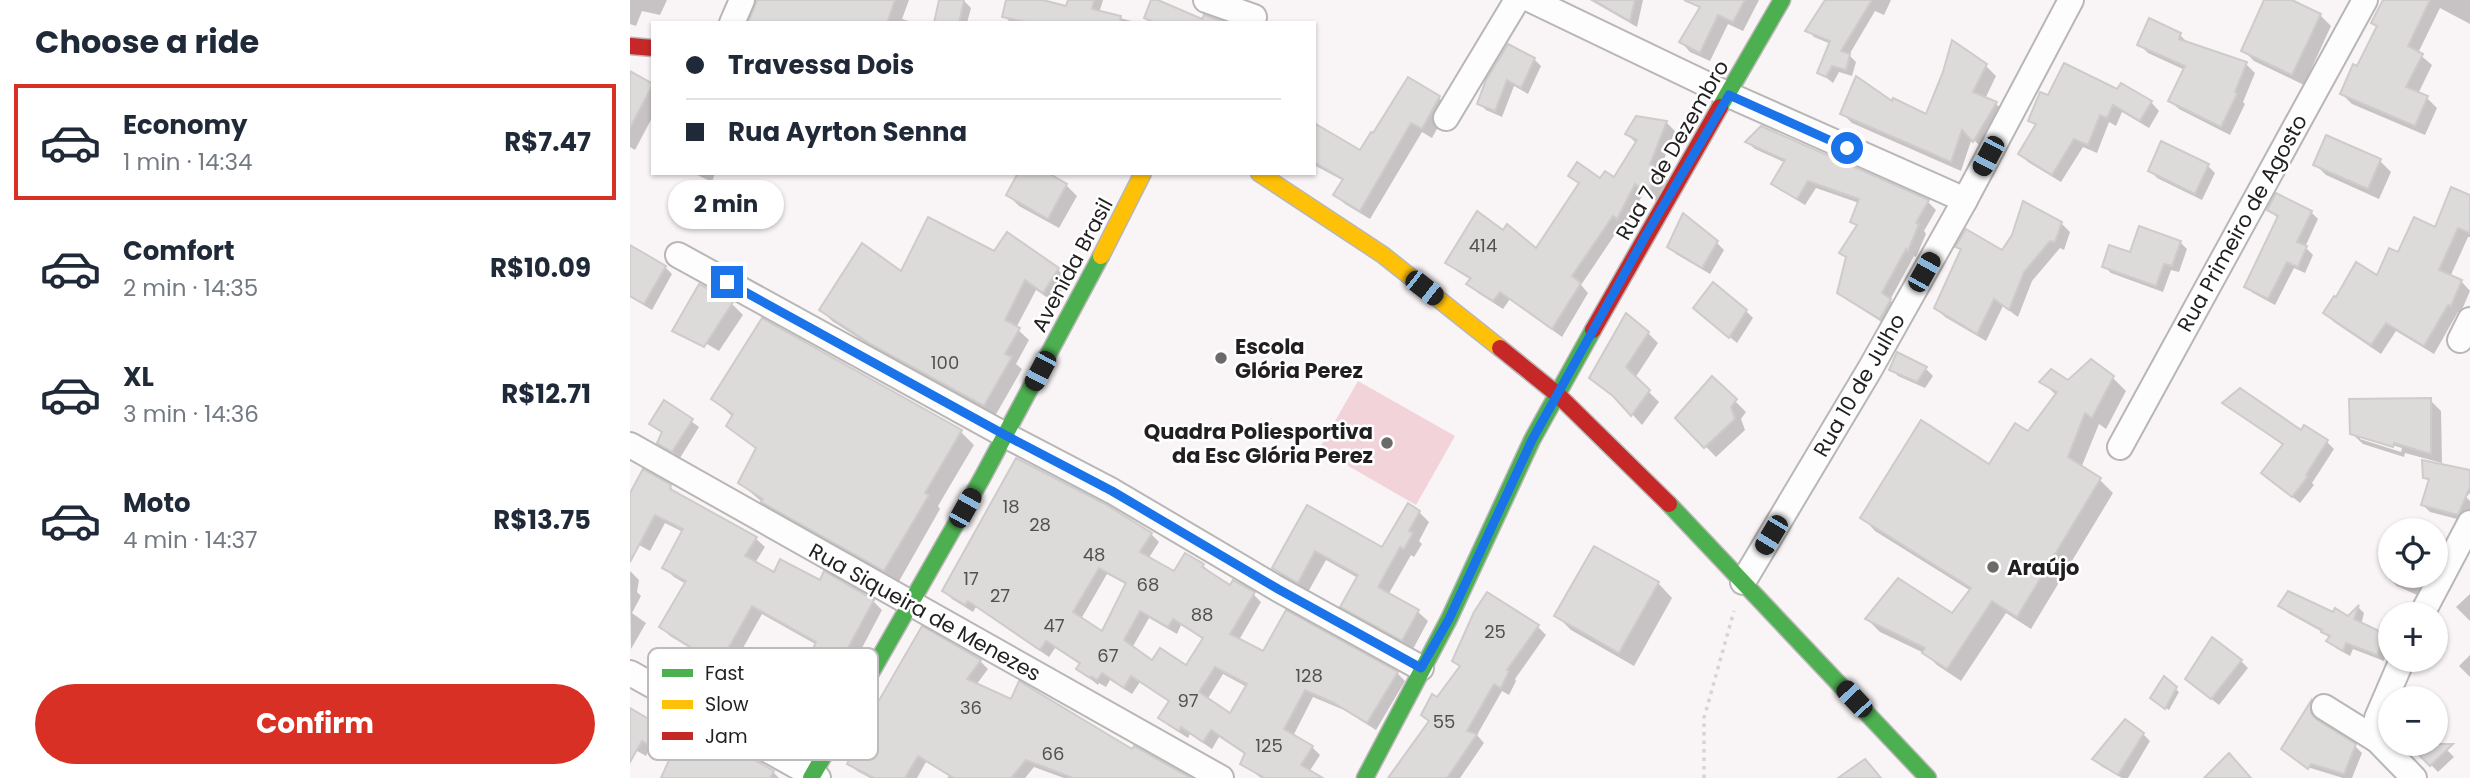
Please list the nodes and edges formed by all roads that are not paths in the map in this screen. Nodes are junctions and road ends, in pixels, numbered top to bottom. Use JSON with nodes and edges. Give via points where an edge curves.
{"nodes":[{"id":1,"x":742,"y":0,"type":"edge"},
{"id":2,"x":1206,"y":0,"type":"edge"},
{"id":3,"x":1517,"y":0,"type":"edge"},
{"id":4,"x":1531,"y":0,"type":"edge"},
{"id":5,"x":1782,"y":0,"type":"edge"},
{"id":6,"x":2071,"y":0,"type":"edge"},
{"id":7,"x":2365,"y":0,"type":"edge"},
{"id":8,"x":1256,"y":13,"type":"edge"},
{"id":9,"x":733,"y":21,"type":"edge"},
{"id":10,"x":630,"y":46,"type":"edge"},
{"id":11,"x":651,"y":48,"type":"edge"},
{"id":12,"x":1729,"y":95,"type":"junction"},
{"id":13,"x":1446,"y":118,"type":"dead end"},
{"id":14,"x":1142,"y":175,"type":"edge"},
{"id":15,"x":1262,"y":175,"type":"edge"},
{"id":16,"x":1965,"y":200,"type":"junction"},
{"id":17,"x":678,"y":255,"type":"dead end"},
{"id":18,"x":1558,"y":395,"type":"junction"},
{"id":19,"x":1005,"y":435,"type":"junction"},
{"id":20,"x":630,"y":445,"type":"edge"},
{"id":21,"x":2120,"y":447,"type":"dead end"},
{"id":22,"x":2470,"y":523,"type":"edge"},
{"id":23,"x":1743,"y":582,"type":"junction"},
{"id":24,"x":2428,"y":602,"type":"edge"},
{"id":25,"x":911,"y":605,"type":"junction"},
{"id":26,"x":878,"y":666,"type":"edge"},
{"id":27,"x":1421,"y":668,"type":"junction"},
{"id":28,"x":2397,"y":672,"type":"edge"},
{"id":29,"x":630,"y":673,"type":"edge"},
{"id":30,"x":648,"y":683,"type":"edge"},
{"id":31,"x":2324,"y":707,"type":"dead end"},
{"id":32,"x":2377,"y":740,"type":"junction"},
{"id":33,"x":784,"y":760,"type":"edge"},
{"id":34,"x":824,"y":760,"type":"edge"},
{"id":35,"x":814,"y":777,"type":"edge"},
{"id":36,"x":1221,"y":778,"type":"edge"},
{"id":37,"x":1366,"y":778,"type":"edge"},
{"id":38,"x":1928,"y":778,"type":"edge"},
{"id":39,"x":2414,"y":778,"type":"edge"}],
"edges":[{"from":1,"to":9,"type":"street"},
{"from":2,"to":8,"type":"street"},
{"from":3,"to":13,"type":"street"},
{"from":4,"to":12,"type":"street"},
{"from":5,"to":12,"type":"street","name":"Rua 7 de Dezembro"},
{"from":6,"to":16,"type":"street","name":"Rua 10 de Julho"},
{"from":7,"to":21,"type":"street","name":"Rua Primeiro de Agosto"},
{"from":10,"to":11,"type":"street"},
{"from":12,"to":16,"type":"street"},
{"from":12,"to":18,"type":"street","name":"Rua 7 de Dezembro"},
{"from":14,"to":19,"type":"street","name":"Avenida Brasil"},
{"from":15,"to":18,"type":"street","via":[[1383,255]]},
{"from":16,"to":23,"type":"street","name":"Rua 10 de Julho"},
{"from":17,"to":19,"type":"street"},
{"from":18,"to":23,"type":"street"},
{"from":18,"to":27,"type":"street","name":"Rua 7 de Dezembro"},
{"from":19,"to":25,"type":"street","name":"Avenida Brasil"},
{"from":19,"to":27,"type":"street"},
{"from":20,"to":25,"type":"street","name":"Rua Siqueira de Menezes"},
{"from":22,"to":24,"type":"street"},
{"from":23,"to":38,"type":"street"},
{"from":25,"to":26,"type":"street","name":"Avenida Brasil"},
{"from":25,"to":36,"type":"street","name":"Rua Siqueira de Menezes"},
{"from":27,"to":37,"type":"street","name":"Rua 7 de Dezembro"},
{"from":28,"to":32,"type":"street","via":[[2377,718]]},
{"from":29,"to":30,"type":"street"},
{"from":31,"to":32,"type":"street"},
{"from":32,"to":39,"type":"street"},
{"from":33,"to":35,"type":"street"},
{"from":34,"to":35,"type":"street","name":"Avenida Brasil"}]}
